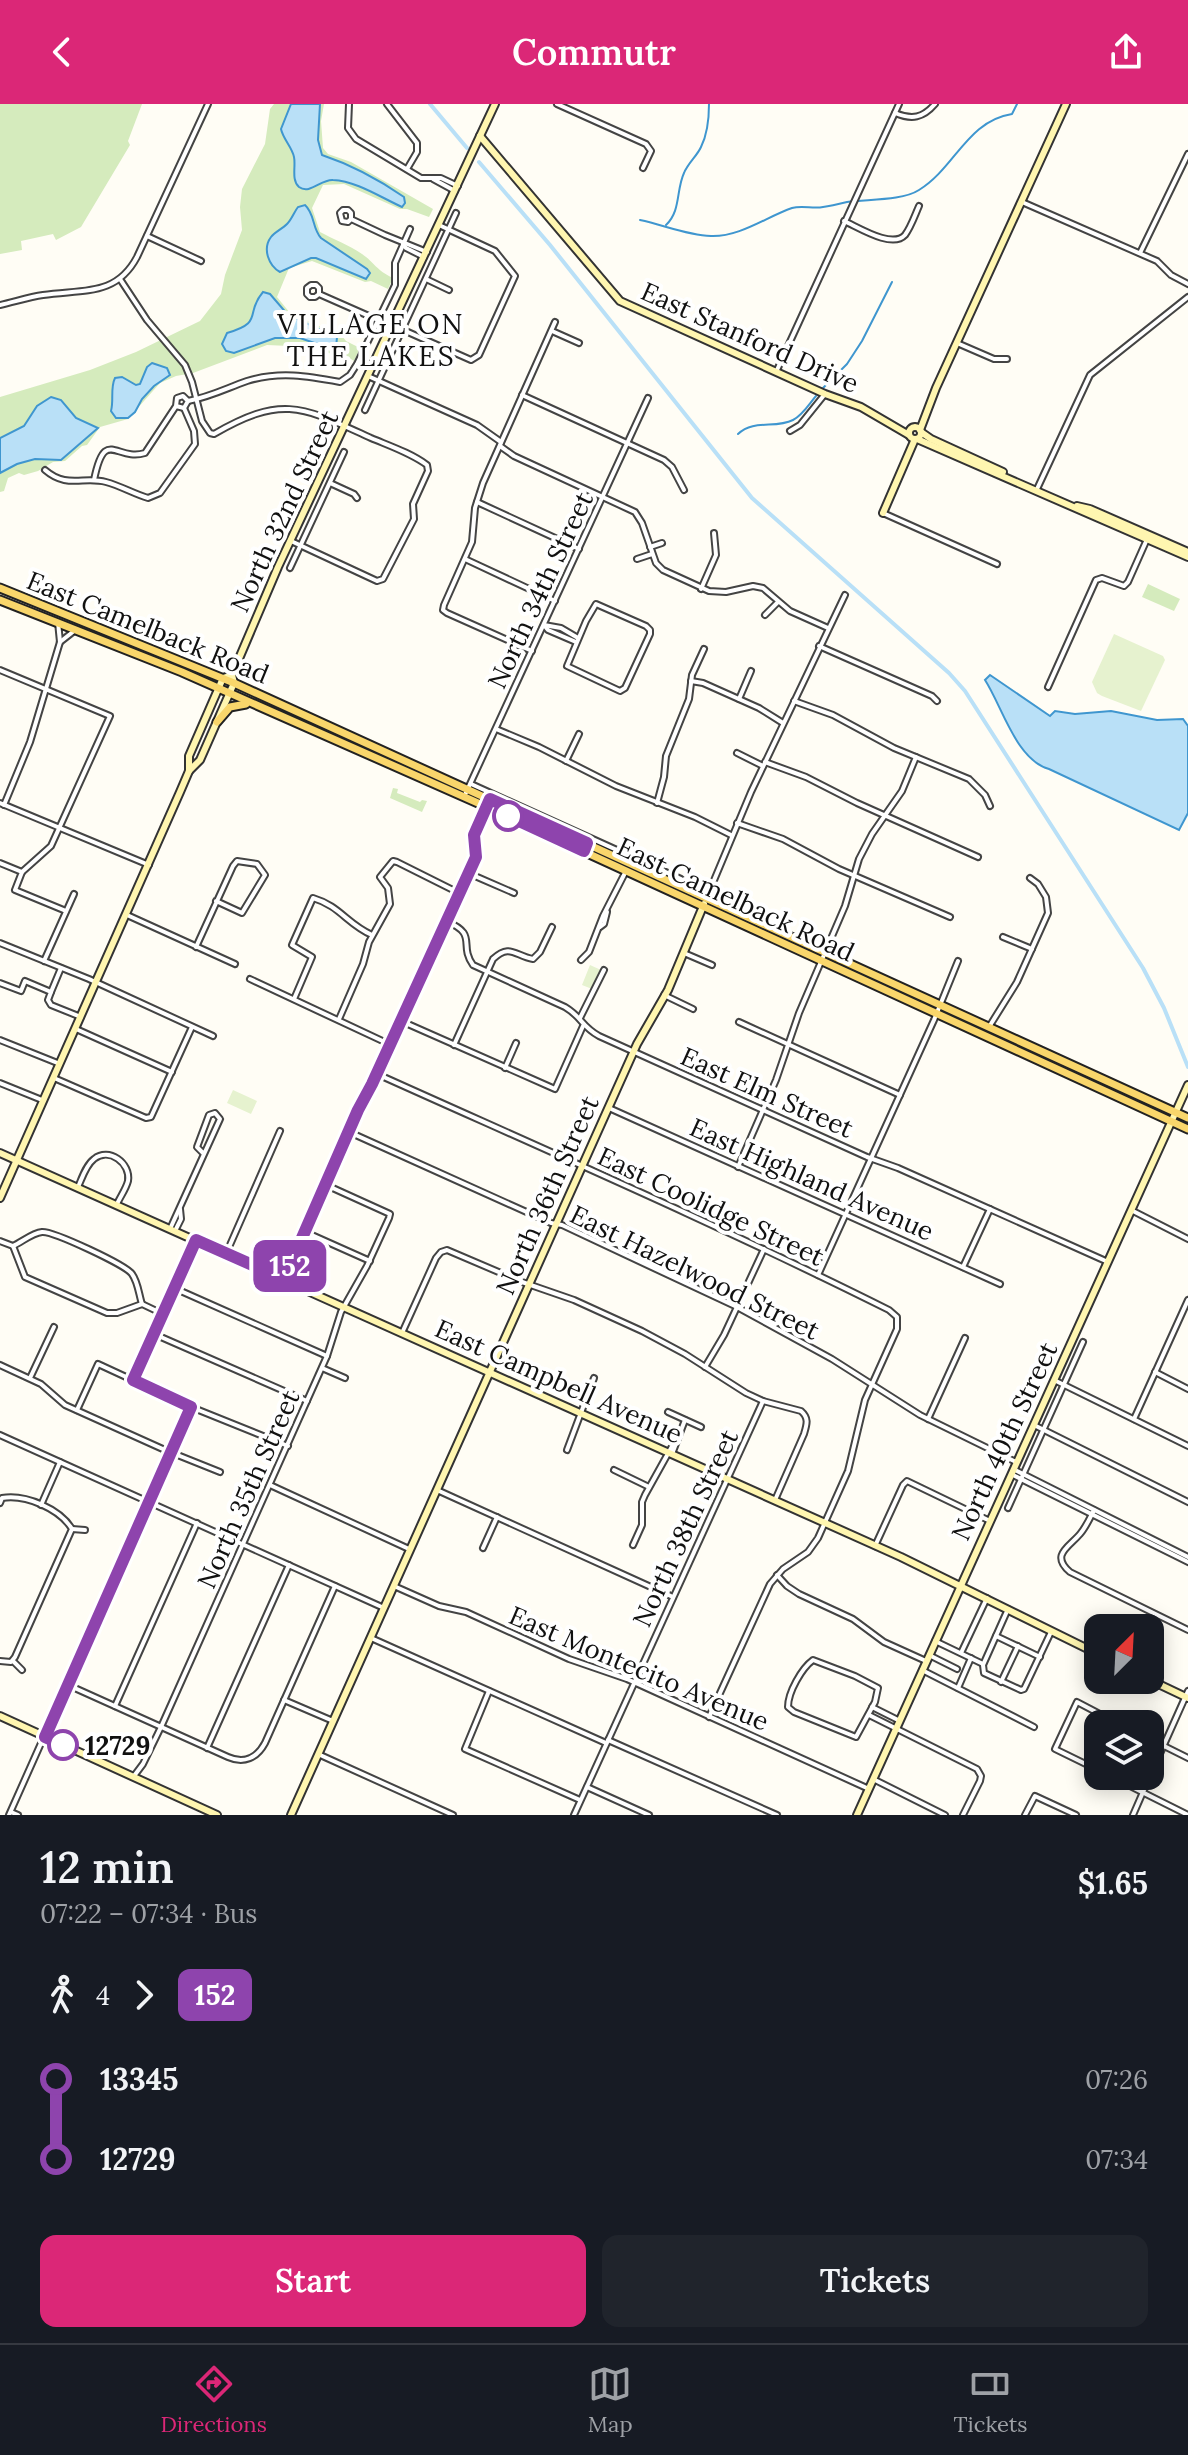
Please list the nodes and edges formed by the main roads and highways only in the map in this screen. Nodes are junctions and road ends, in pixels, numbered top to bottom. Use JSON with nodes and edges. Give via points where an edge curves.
{"nodes":[{"id":1,"x":495,"y":104,"type":"edge"},
{"id":2,"x":1066,"y":104,"type":"edge"},
{"id":3,"x":480,"y":136,"type":"junction"},
{"id":4,"x":914,"y":435,"type":"junction"},
{"id":5,"x":883,"y":513,"type":"road end"},
{"id":6,"x":1188,"y":555,"type":"edge"},
{"id":7,"x":0,"y":588,"type":"edge"},
{"id":8,"x":0,"y":600,"type":"edge"},
{"id":9,"x":149,"y":647,"type":"junction"},
{"id":10,"x":145,"y":657,"type":"junction"},
{"id":11,"x":230,"y":679,"type":"junction"},
{"id":12,"x":219,"y":689,"type":"junction"},
{"id":13,"x":229,"y":694,"type":"junction"},
{"id":14,"x":279,"y":703,"type":"junction"},
{"id":15,"x":257,"y":706,"type":"junction"},
{"id":16,"x":274,"y":714,"type":"junction"},
{"id":17,"x":217,"y":722,"type":"junction"},
{"id":18,"x":385,"y":751,"type":"junction"},
{"id":19,"x":380,"y":761,"type":"junction"},
{"id":20,"x":189,"y":771,"type":"junction"},
{"id":21,"x":468,"y":790,"type":"junction"},
{"id":22,"x":587,"y":844,"type":"junction"},
{"id":23,"x":707,"y":897,"type":"junction"},
{"id":24,"x":703,"y":906,"type":"junction"},
{"id":25,"x":1068,"y":1063,"type":"junction"},
{"id":26,"x":1063,"y":1072,"type":"junction"},
{"id":27,"x":1188,"y":1085,"type":"edge"},
{"id":28,"x":1175,"y":1112,"type":"junction"},
{"id":29,"x":1188,"y":1118,"type":"edge"},
{"id":30,"x":1172,"y":1121,"type":"junction"},
{"id":31,"x":1188,"y":1129,"type":"edge"},
{"id":32,"x":0,"y":1153,"type":"edge"},
{"id":33,"x":17,"y":1160,"type":"junction"},
{"id":34,"x":0,"y":1198,"type":"edge"},
{"id":35,"x":490,"y":1372,"type":"junction"},
{"id":36,"x":960,"y":1585,"type":"junction"},
{"id":37,"x":1084,"y":1647,"type":"edge"},
{"id":38,"x":1164,"y":1686,"type":"edge"},
{"id":39,"x":1187,"y":1695,"type":"edge"},
{"id":40,"x":0,"y":1716,"type":"edge"},
{"id":41,"x":217,"y":1815,"type":"edge"},
{"id":42,"x":291,"y":1815,"type":"edge"},
{"id":43,"x":857,"y":1815,"type":"edge"}],
"edges":[{"from":1,"to":3,"type":"main road","name":"North 32nd Street"},
{"from":2,"to":4,"type":"main road"},
{"from":3,"to":4,"type":"main road","name":"East Stanford Drive","via":[[620,301]]},
{"from":3,"to":11,"type":"main road","name":"North 32nd Street"},
{"from":4,"to":5,"type":"main road"},
{"from":4,"to":6,"type":"main road","name":"East Stanford Drive"},
{"from":7,"to":9,"type":"main road","name":"East Camelback Road"},
{"from":8,"to":10,"type":"main road","name":"East Camelback Road"},
{"from":9,"to":10,"type":"main road"},
{"from":9,"to":11,"type":"main road","name":"East Camelback Road"},
{"from":10,"to":12,"type":"main road","name":"East Camelback Road"},
{"from":11,"to":12,"type":"main road","name":"North 32nd Street"},
{"from":11,"to":13,"type":"main road","name":"North 32nd Street"},
{"from":11,"to":14,"type":"main road","name":"East Camelback Road"},
{"from":12,"to":13,"type":"main road","name":"East Camelback Road"},
{"from":12,"to":20,"type":"main road","name":"North 32nd Street","via":[[189,756]]},
{"from":13,"to":15,"type":"main road","name":"East Camelback Road"},
{"from":13,"to":17,"type":"main road","name":"North 32nd Street"},
{"from":14,"to":16,"type":"main road"},
{"from":14,"to":18,"type":"main road","name":"East Camelback Road"},
{"from":15,"to":16,"type":"main road","name":"East Camelback Road"},
{"from":15,"to":17,"type":"main road","via":[[234,705]]},
{"from":16,"to":19,"type":"main road","name":"East Camelback Road"},
{"from":17,"to":20,"type":"main road","name":"North 32nd Street","via":[[200,760]]},
{"from":18,"to":19,"type":"main road"},
{"from":18,"to":21,"type":"main road","name":"East Camelback Road"},
{"from":19,"to":21,"type":"main road","name":"East Camelback Road"},
{"from":20,"to":33,"type":"main road","name":"North 32nd Street"},
{"from":21,"to":22,"type":"main road","name":"East Camelback Road"},
{"from":22,"to":23,"type":"main road","name":"East Camelback Road"},
{"from":22,"to":24,"type":"main road","name":"East Camelback Road","via":[[626,870]]},
{"from":23,"to":24,"type":"main road","name":"North 36th Street"},
{"from":23,"to":25,"type":"main road","name":"East Camelback Road"},
{"from":24,"to":26,"type":"main road","name":"East Camelback Road"},
{"from":24,"to":35,"type":"main road","name":"North 36th Street"},
{"from":25,"to":26,"type":"main road"},
{"from":25,"to":28,"type":"main road","name":"East Camelback Road"},
{"from":26,"to":30,"type":"main road","name":"East Camelback Road"},
{"from":27,"to":28,"type":"main road","name":"North 40th Street"},
{"from":28,"to":29,"type":"main road","name":"East Camelback Road"},
{"from":28,"to":30,"type":"main road","name":"North 40th Street"},
{"from":30,"to":31,"type":"main road","name":"East Camelback Road"},
{"from":30,"to":36,"type":"main road","name":"North 40th Street"},
{"from":32,"to":33,"type":"main road","name":"East Campbell Avenue"},
{"from":33,"to":34,"type":"main road","name":"North 32nd Street"},
{"from":33,"to":35,"type":"main road","name":"East Campbell Avenue"},
{"from":35,"to":36,"type":"main road","name":"East Campbell Avenue"},
{"from":35,"to":42,"type":"main road","name":"North 36th Street"},
{"from":36,"to":37,"type":"main road","name":"East Campbell Avenue"},
{"from":36,"to":43,"type":"main road","name":"North 40th Street"},
{"from":38,"to":39,"type":"main road"},
{"from":40,"to":41,"type":"main road"}]}
